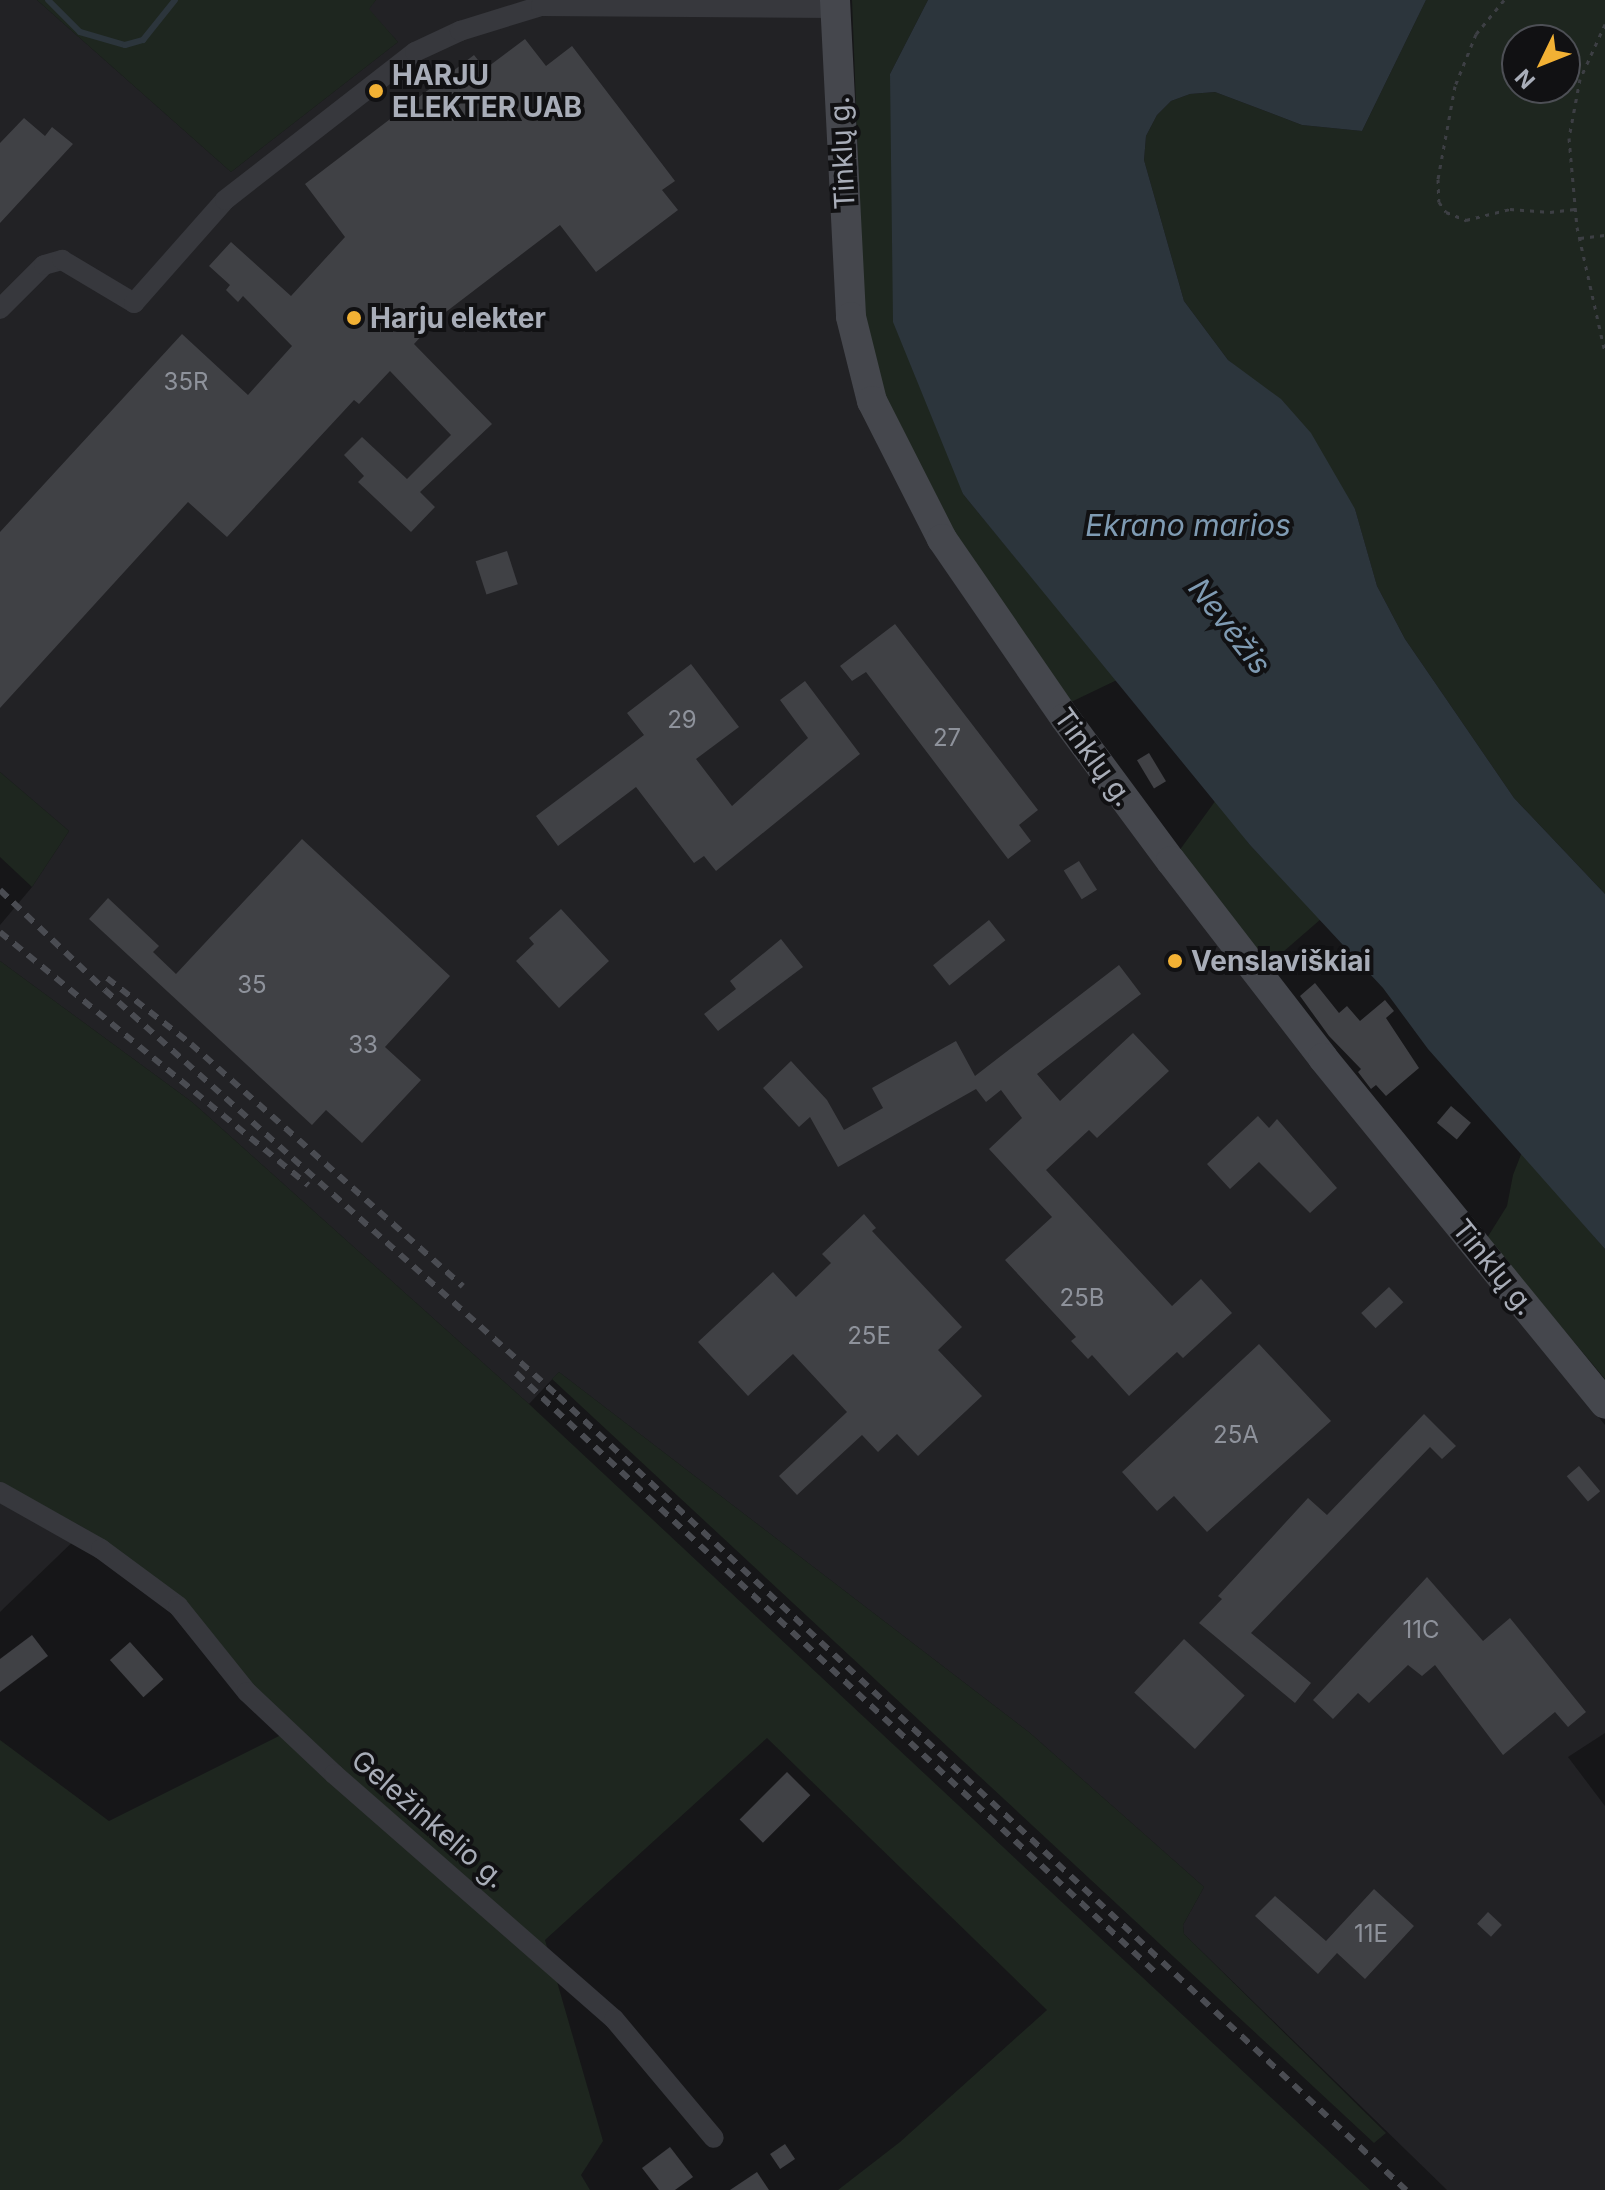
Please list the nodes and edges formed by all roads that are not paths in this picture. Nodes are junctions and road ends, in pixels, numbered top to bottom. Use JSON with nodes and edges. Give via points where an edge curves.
{"nodes":[{"id":1,"x":835,"y":4,"type":"edge"},
{"id":2,"x":0,"y":309,"type":"edge"},
{"id":3,"x":1605,"y":1404,"type":"edge"},
{"id":4,"x":0,"y":1492,"type":"edge"},
{"id":5,"x":714,"y":2138,"type":"dead end"}],
"edges":[{"from":1,"to":2,"type":"street","via":[[541,6],[460,31],[415,52],[225,200],[134,303],[62,260],[44,265]]},
{"from":1,"to":3,"type":"main road","name":"Tinklų g.","via":[[851,317],[860,362],[890,442],[942,539],[1153,838],[1323,1058]]},
{"from":4,"to":5,"type":"street","name":"Geležinkelio g.","via":[[101,1549],[178,1606],[247,1692],[614,2019]]}]}
